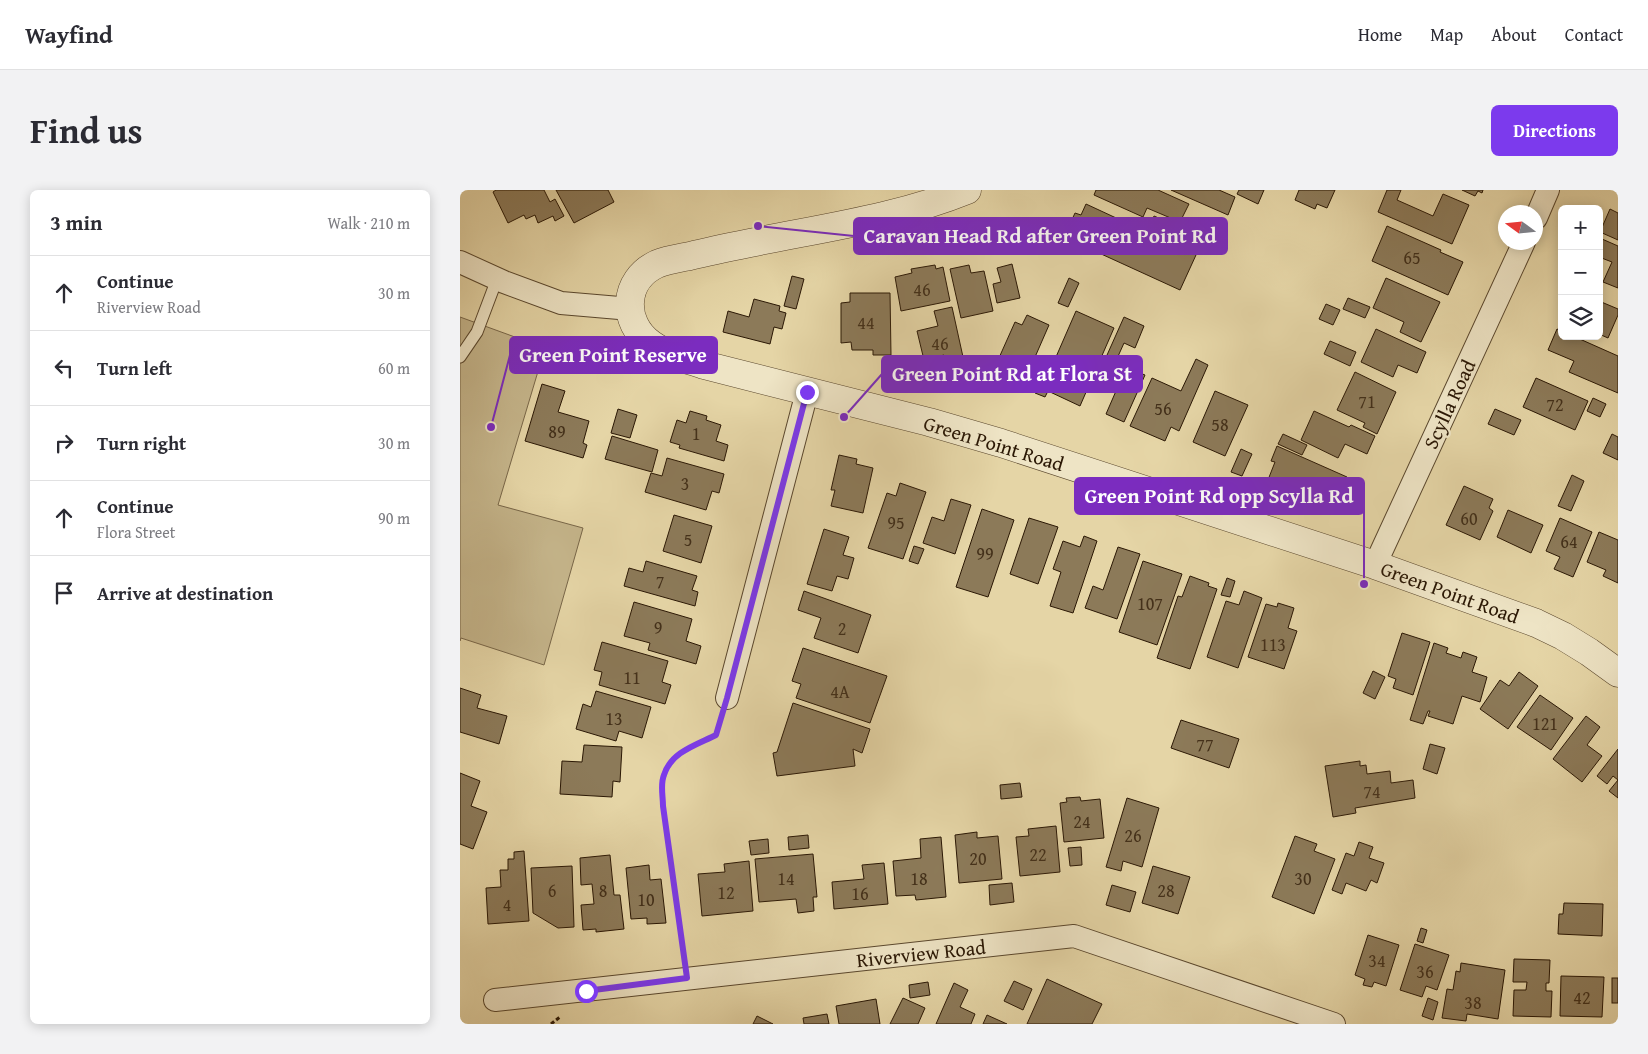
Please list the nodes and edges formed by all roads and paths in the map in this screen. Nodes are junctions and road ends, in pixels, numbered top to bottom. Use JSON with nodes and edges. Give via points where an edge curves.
{"nodes":[{"id":1,"x":967,"y":190,"type":"edge"},
{"id":2,"x":1548,"y":190,"type":"edge"},
{"id":3,"x":1542,"y":205,"type":"edge"},
{"id":4,"x":1520,"y":250,"type":"edge"},
{"id":5,"x":460,"y":262,"type":"edge"},
{"id":6,"x":497,"y":279,"type":"junction"},
{"id":7,"x":631,"y":310,"type":"junction"},
{"id":8,"x":460,"y":357,"type":"edge"},
{"id":9,"x":807,"y":392,"type":"junction"},
{"id":10,"x":1375,"y":565,"type":"junction"},
{"id":11,"x":1618,"y":673,"type":"edge"},
{"id":12,"x":727,"y":698,"type":"joint"},
{"id":13,"x":687,"y":978,"type":"junction"},
{"id":14,"x":495,"y":1000,"type":"dead end"},
{"id":15,"x":1334,"y":1024,"type":"edge"}],
"edges":[{"from":1,"to":7,"type":"street","via":[[866,220],[658,264],[640,277],[634,286],[629,300]]},
{"from":2,"to":3,"type":"street"},
{"from":4,"to":10,"type":"street","name":"Scylla Road"},
{"from":5,"to":6,"type":"street"},
{"from":6,"to":7,"type":"street","via":[[561,303]]},
{"from":6,"to":8,"type":"lane","via":[[477,332]]},
{"from":7,"to":9,"type":"street","name":"Green Point Road","via":[[632,320],[643,337],[661,350],[704,365]]},
{"from":9,"to":10,"type":"street","name":"Green Point Road","via":[[1001,443]]},
{"from":9,"to":12,"type":"street"},
{"from":10,"to":11,"type":"street","name":"Green Point Road","via":[[1536,623],[1563,636]]},
{"from":12,"to":13,"type":"path","via":[[716,735],[677,754],[664,774],[662,786]]},
{"from":13,"to":14,"type":"street","name":"Riverview Road"},
{"from":13,"to":15,"type":"street","name":"Riverview Road","via":[[1074,936]]}]}
